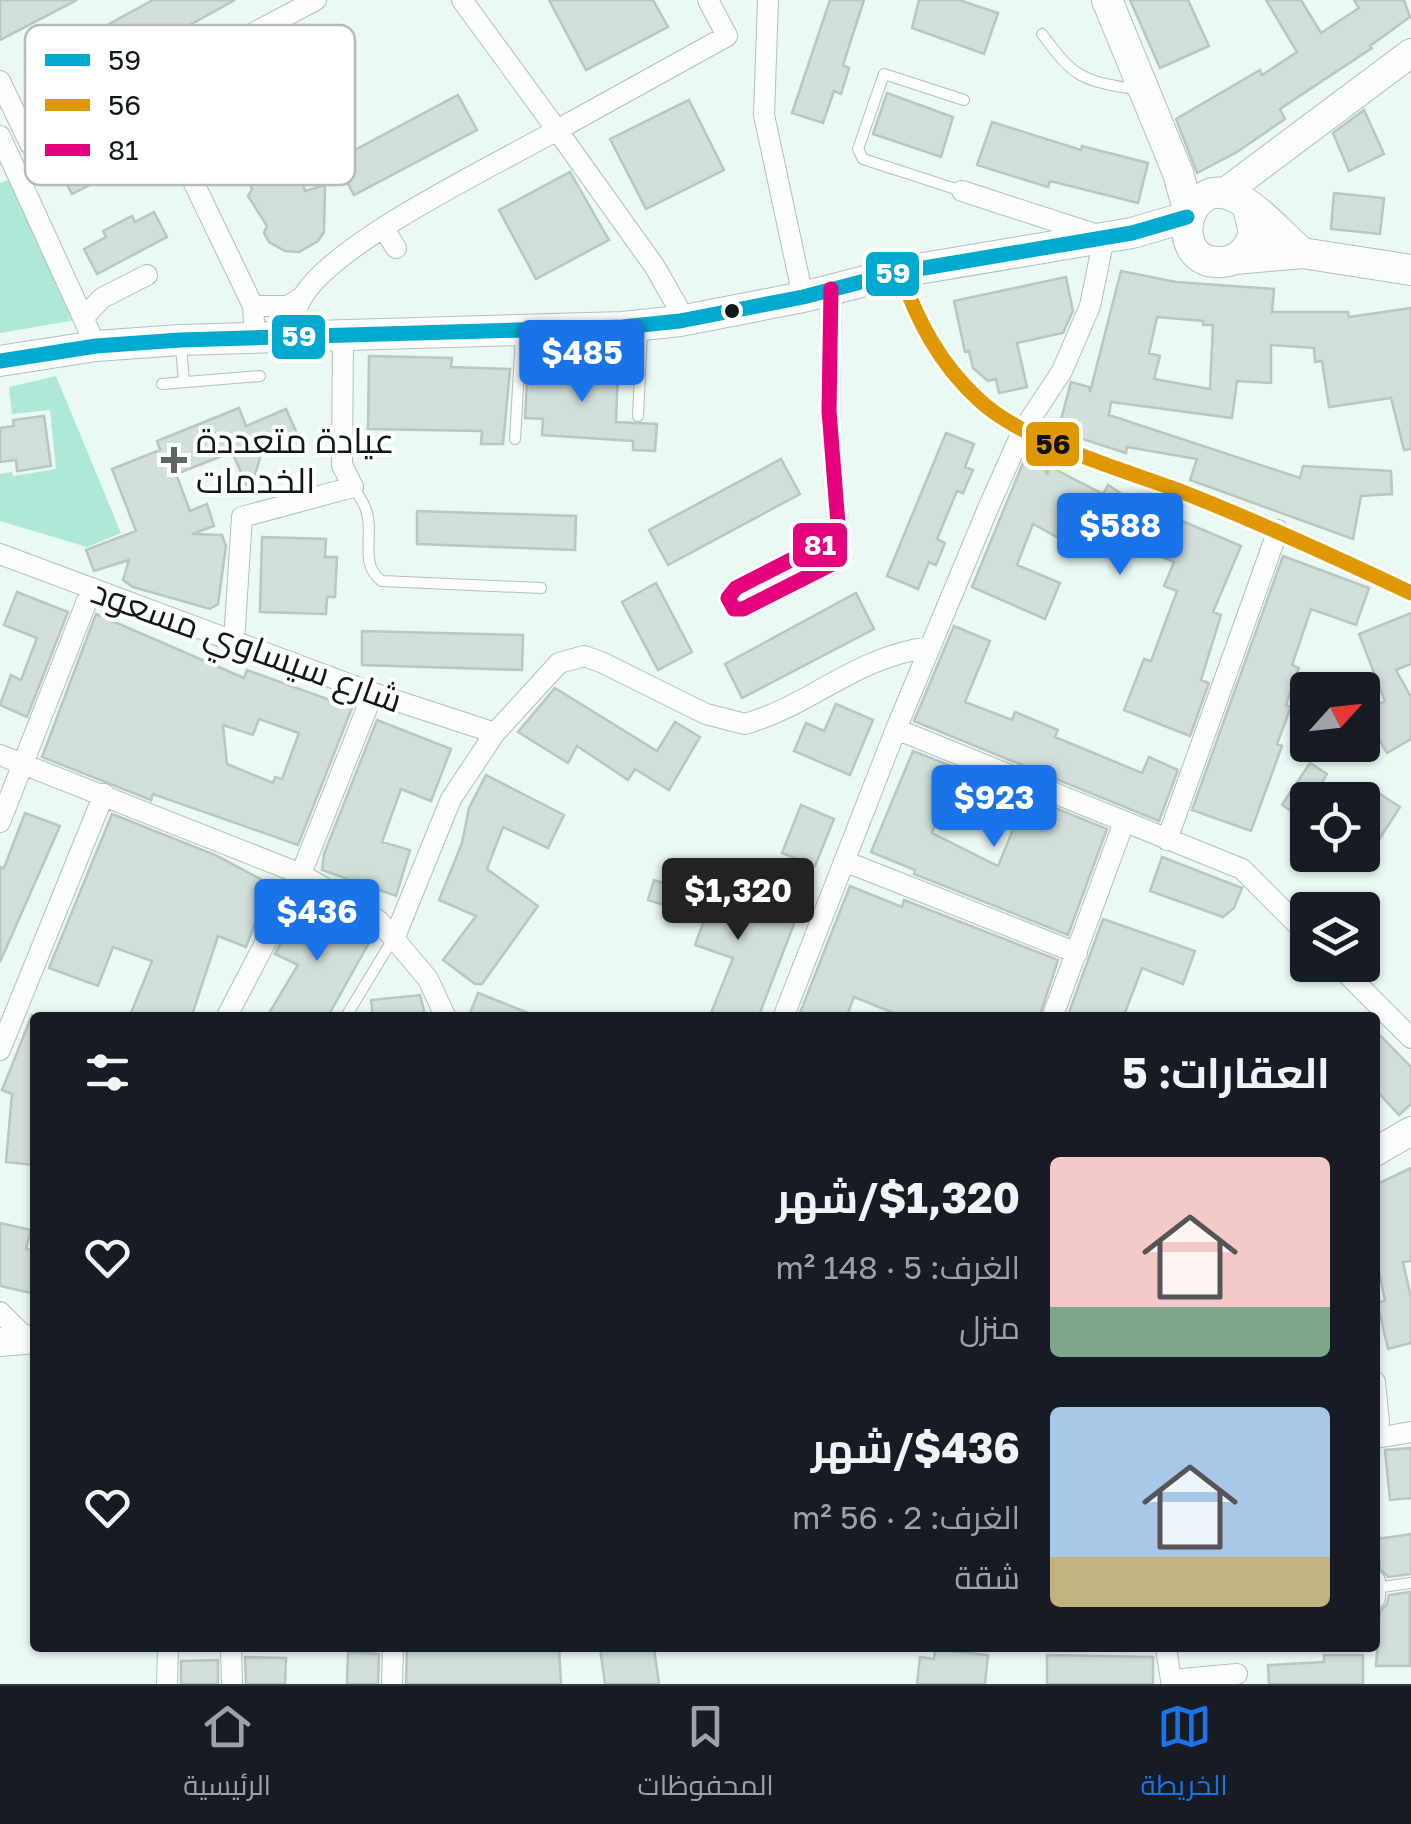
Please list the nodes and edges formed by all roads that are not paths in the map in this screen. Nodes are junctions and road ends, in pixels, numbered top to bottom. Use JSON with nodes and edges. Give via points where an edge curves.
{"nodes":[{"id":1,"x":316,"y":0,"type":"edge"},
{"id":2,"x":462,"y":0,"type":"edge"},
{"id":3,"x":708,"y":0,"type":"edge"},
{"id":4,"x":768,"y":0,"type":"edge"},
{"id":5,"x":1107,"y":0,"type":"edge"},
{"id":6,"x":268,"y":25,"type":"edge"},
{"id":7,"x":1042,"y":34,"type":"dead end"},
{"id":8,"x":1411,"y":53,"type":"edge"},
{"id":9,"x":0,"y":80,"type":"edge"},
{"id":10,"x":1144,"y":90,"type":"junction"},
{"id":11,"x":964,"y":100,"type":"dead end"},
{"id":12,"x":557,"y":130,"type":"junction"},
{"id":13,"x":25,"y":133,"type":"edge"},
{"id":14,"x":0,"y":136,"type":"edge"},
{"id":15,"x":1178,"y":173,"type":"junction"},
{"id":16,"x":195,"y":185,"type":"edge"},
{"id":17,"x":962,"y":191,"type":"joint"},
{"id":18,"x":1240,"y":191,"type":"junction"},
{"id":19,"x":1188,"y":215,"type":"junction"},
{"id":20,"x":384,"y":229,"type":"junction"},
{"id":21,"x":1118,"y":235,"type":"junction"},
{"id":22,"x":396,"y":248,"type":"dead end"},
{"id":23,"x":1302,"y":252,"type":"junction"},
{"id":24,"x":1221,"y":259,"type":"junction"},
{"id":25,"x":1411,"y":270,"type":"edge"},
{"id":26,"x":900,"y":272,"type":"junction"},
{"id":27,"x":147,"y":275,"type":"dead end"},
{"id":28,"x":817,"y":293,"type":"junction"},
{"id":29,"x":304,"y":296,"type":"junction"},
{"id":30,"x":252,"y":306,"type":"junction"},
{"id":31,"x":83,"y":318,"type":"junction"},
{"id":32,"x":684,"y":320,"type":"junction"},
{"id":33,"x":642,"y":325,"type":"junction"},
{"id":34,"x":521,"y":330,"type":"junction"},
{"id":35,"x":289,"y":335,"type":"junction"},
{"id":36,"x":344,"y":335,"type":"junction"},
{"id":37,"x":254,"y":338,"type":"junction"},
{"id":38,"x":180,"y":340,"type":"junction"},
{"id":39,"x":96,"y":346,"type":"junction"},
{"id":40,"x":0,"y":361,"type":"edge"},
{"id":41,"x":260,"y":376,"type":"dead end"},
{"id":42,"x":184,"y":382,"type":"junction"},
{"id":43,"x":162,"y":384,"type":"dead end"},
{"id":44,"x":638,"y":416,"type":"dead end"},
{"id":45,"x":1022,"y":430,"type":"junction"},
{"id":46,"x":515,"y":440,"type":"dead end"},
{"id":47,"x":353,"y":486,"type":"junction"},
{"id":48,"x":1278,"y":530,"type":"junction"},
{"id":49,"x":833,"y":536,"type":"junction"},
{"id":50,"x":0,"y":554,"type":"edge"},
{"id":51,"x":92,"y":588,"type":"junction"},
{"id":52,"x":541,"y":588,"type":"dead end"},
{"id":53,"x":1411,"y":593,"type":"edge"},
{"id":54,"x":234,"y":641,"type":"junction"},
{"id":55,"x":930,"y":648,"type":"junction"},
{"id":56,"x":373,"y":693,"type":"junction"},
{"id":57,"x":896,"y":729,"type":"junction"},
{"id":58,"x":495,"y":734,"type":"junction"},
{"id":59,"x":0,"y":755,"type":"edge"},
{"id":60,"x":24,"y":764,"type":"junction"},
{"id":61,"x":104,"y":794,"type":"junction"},
{"id":62,"x":0,"y":822,"type":"edge"},
{"id":63,"x":1124,"y":822,"type":"junction"},
{"id":64,"x":1167,"y":840,"type":"junction"},
{"id":65,"x":844,"y":862,"type":"junction"},
{"id":66,"x":302,"y":874,"type":"junction"},
{"id":67,"x":1290,"y":917,"type":"edge"},
{"id":68,"x":394,"y":938,"type":"junction"},
{"id":69,"x":1078,"y":953,"type":"junction"},
{"id":70,"x":1355,"y":982,"type":"edge"},
{"id":71,"x":229,"y":1012,"type":"edge"},
{"id":72,"x":350,"y":1012,"type":"edge"},
{"id":73,"x":443,"y":1012,"type":"edge"},
{"id":74,"x":789,"y":1012,"type":"edge"},
{"id":75,"x":1054,"y":1012,"type":"edge"},
{"id":76,"x":1411,"y":1038,"type":"edge"},
{"id":77,"x":0,"y":1050,"type":"edge"},
{"id":78,"x":1411,"y":1130,"type":"edge"},
{"id":79,"x":1380,"y":1149,"type":"edge"},
{"id":80,"x":0,"y":1312,"type":"edge"},
{"id":81,"x":20,"y":1339,"type":"edge"},
{"id":82,"x":1411,"y":1432,"type":"edge"},
{"id":83,"x":1380,"y":1437,"type":"edge"},
{"id":84,"x":1411,"y":1583,"type":"edge"},
{"id":85,"x":1380,"y":1585,"type":"edge"},
{"id":86,"x":168,"y":1652,"type":"edge"},
{"id":87,"x":231,"y":1652,"type":"edge"},
{"id":88,"x":393,"y":1652,"type":"edge"},
{"id":89,"x":1167,"y":1652,"type":"edge"},
{"id":90,"x":1238,"y":1674,"type":"dead end"},
{"id":91,"x":167,"y":1684,"type":"edge"},
{"id":92,"x":232,"y":1684,"type":"edge"},
{"id":93,"x":392,"y":1684,"type":"edge"}],
"edges":[{"from":1,"to":6,"type":"street"},
{"from":2,"to":12,"type":"street"},
{"from":3,"to":12,"type":"street","via":[[726,36]]},
{"from":4,"to":28,"type":"street","via":[[764,115]]},
{"from":5,"to":10,"type":"main road"},
{"from":7,"to":10,"type":"lane","via":[[1067,68],[1088,81]]},
{"from":8,"to":18,"type":"street"},
{"from":9,"to":13,"type":"street"},
{"from":10,"to":15,"type":"main road"},
{"from":11,"to":17,"type":"lane","via":[[884,74],[858,149],[864,159]]},
{"from":12,"to":20,"type":"street"},
{"from":12,"to":32,"type":"street"},
{"from":14,"to":31,"type":"street"},
{"from":15,"to":18,"type":"main road"},
{"from":15,"to":19,"type":"main road"},
{"from":16,"to":30,"type":"street"},
{"from":17,"to":21,"type":"street"},
{"from":18,"to":19,"type":"main road","via":[[1202,198]]},
{"from":18,"to":23,"type":"main road"},
{"from":18,"to":24,"type":"main road","via":[[1254,224],[1252,240]]},
{"from":19,"to":21,"type":"main road"},
{"from":19,"to":24,"type":"main road","via":[[1189,242]]},
{"from":20,"to":22,"type":"street"},
{"from":20,"to":29,"type":"street"},
{"from":21,"to":24,"type":"main road"},
{"from":21,"to":26,"type":"main road"},
{"from":21,"to":45,"type":"street","via":[[1069,355]]},
{"from":23,"to":24,"type":"main road"},
{"from":23,"to":25,"type":"main road"},
{"from":26,"to":28,"type":"main road"},
{"from":26,"to":45,"type":"street","via":[[945,365],[982,403]]},
{"from":27,"to":31,"type":"street","via":[[102,298]]},
{"from":28,"to":32,"type":"main road"},
{"from":28,"to":49,"type":"street","via":[[838,524]]},
{"from":29,"to":30,"type":"street","via":[[288,306]]},
{"from":29,"to":35,"type":"street"},
{"from":30,"to":37,"type":"street"},
{"from":31,"to":39,"type":"street"},
{"from":32,"to":33,"type":"main road"},
{"from":33,"to":34,"type":"main road"},
{"from":33,"to":44,"type":"lane"},
{"from":34,"to":36,"type":"main road"},
{"from":34,"to":46,"type":"lane"},
{"from":35,"to":36,"type":"main road"},
{"from":35,"to":37,"type":"main road"},
{"from":36,"to":47,"type":"street","via":[[342,465]]},
{"from":37,"to":38,"type":"main road"},
{"from":38,"to":39,"type":"main road"},
{"from":38,"to":42,"type":"lane"},
{"from":39,"to":40,"type":"main road"},
{"from":41,"to":42,"type":"lane"},
{"from":42,"to":43,"type":"lane"},
{"from":45,"to":48,"type":"street"},
{"from":45,"to":55,"type":"street"},
{"from":47,"to":52,"type":"lane","via":[[368,512],[372,570],[382,581]]},
{"from":47,"to":54,"type":"street","via":[[242,516]]},
{"from":48,"to":53,"type":"street"},
{"from":48,"to":64,"type":"street"},
{"from":49,"to":49,"type":"street","via":[[736,588],[728,598],[734,609],[834,562],[842,553]]},
{"from":50,"to":51,"type":"street","name":"شارع سيساوي مسعود"},
{"from":51,"to":54,"type":"street","name":"شارع سيساوي مسعود"},
{"from":51,"to":60,"type":"street"},
{"from":54,"to":56,"type":"street","name":"شارع سيساوي مسعود"},
{"from":55,"to":57,"type":"street"},
{"from":55,"to":58,"type":"street","via":[[860,666],[745,724],[706,714],[601,662],[570,657]]},
{"from":56,"to":58,"type":"street","name":"شارع سيساوي مسعود"},
{"from":56,"to":66,"type":"street"},
{"from":57,"to":63,"type":"street"},
{"from":57,"to":65,"type":"street"},
{"from":58,"to":68,"type":"street","via":[[451,799]]},
{"from":59,"to":60,"type":"street"},
{"from":60,"to":61,"type":"street"},
{"from":60,"to":62,"type":"street"},
{"from":61,"to":66,"type":"street"},
{"from":61,"to":77,"type":"street"},
{"from":63,"to":64,"type":"street"},
{"from":63,"to":69,"type":"street"},
{"from":64,"to":67,"type":"street","via":[[1242,869]]},
{"from":65,"to":69,"type":"street"},
{"from":65,"to":74,"type":"street"},
{"from":66,"to":68,"type":"street","via":[[379,920]]},
{"from":66,"to":71,"type":"street"},
{"from":68,"to":72,"type":"lane"},
{"from":68,"to":73,"type":"street","via":[[428,979]]},
{"from":69,"to":75,"type":"street"},
{"from":70,"to":76,"type":"street"},
{"from":78,"to":79,"type":"street"},
{"from":80,"to":81,"type":"street"},
{"from":82,"to":83,"type":"street"},
{"from":84,"to":85,"type":"lane"},
{"from":86,"to":91,"type":"street"},
{"from":87,"to":92,"type":"street"},
{"from":88,"to":93,"type":"street"},
{"from":89,"to":90,"type":"street","via":[[1171,1680]]}]}
